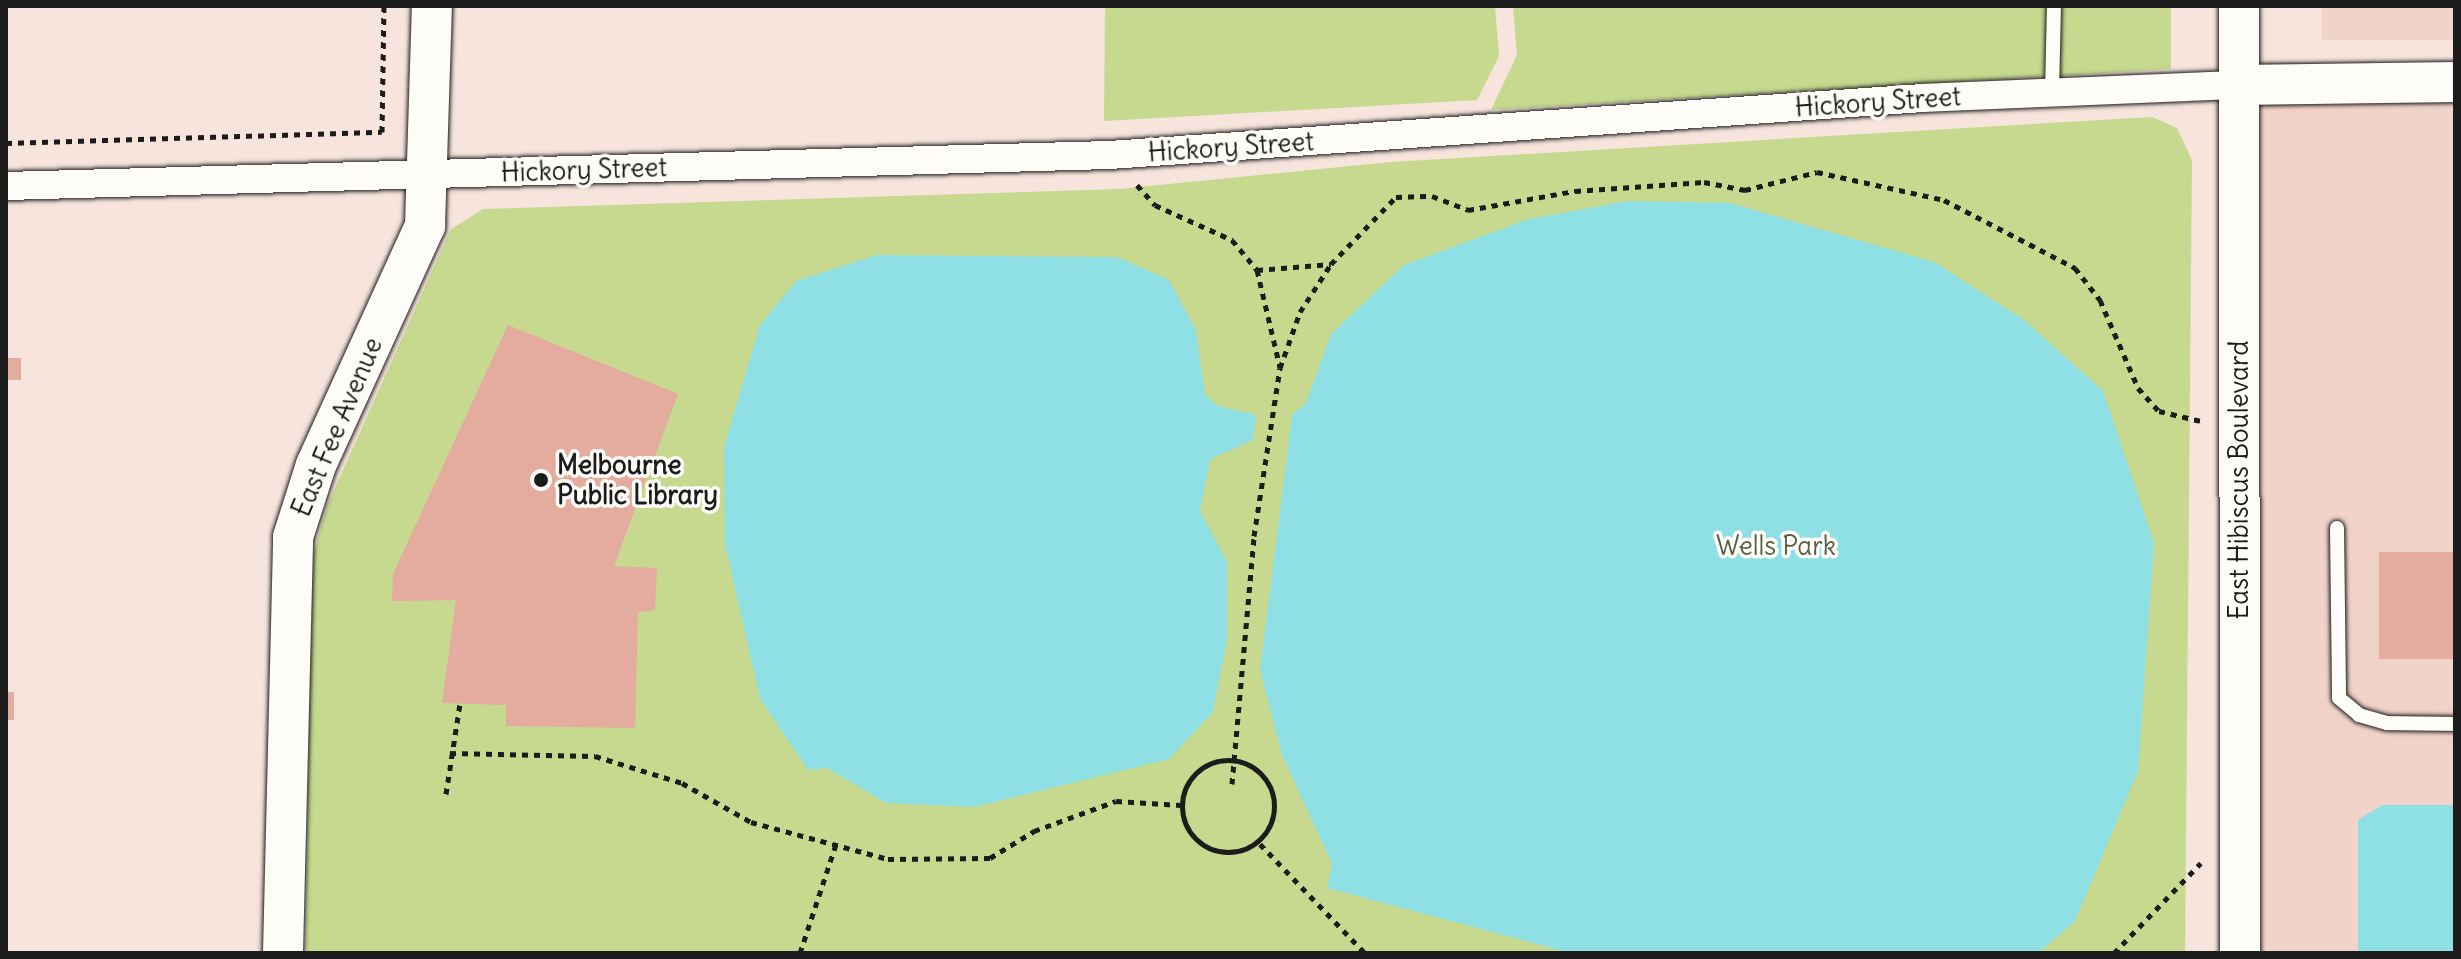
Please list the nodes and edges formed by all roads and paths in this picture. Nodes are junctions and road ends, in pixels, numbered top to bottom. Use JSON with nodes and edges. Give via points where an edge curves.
{"nodes":[{"id":1,"x":384,"y":6,"type":"edge"},
{"id":2,"x":432,"y":6,"type":"edge"},
{"id":3,"x":2054,"y":6,"type":"edge"},
{"id":4,"x":2239,"y":6,"type":"edge"},
{"id":5,"x":2455,"y":82,"type":"edge"},
{"id":6,"x":2239,"y":85,"type":"junction"},
{"id":7,"x":2052,"y":93,"type":"junction"},
{"id":8,"x":6,"y":143,"type":"edge"},
{"id":9,"x":1110,"y":155,"type":"junction"},
{"id":10,"x":429,"y":174,"type":"junction"},
{"id":11,"x":6,"y":186,"type":"edge"},
{"id":12,"x":1331,"y":264,"type":"junction"},
{"id":13,"x":1257,"y":270,"type":"junction"},
{"id":14,"x":1280,"y":368,"type":"junction"},
{"id":15,"x":2239,"y":430,"type":"junction"},
{"id":16,"x":2337,"y":528,"type":"dead end"},
{"id":17,"x":460,"y":704,"type":"dead end"},
{"id":18,"x":2455,"y":724,"type":"edge"},
{"id":19,"x":450,"y":753,"type":"junction"},
{"id":20,"x":1231,"y":759,"type":"junction"},
{"id":21,"x":1232,"y":784,"type":"dead end"},
{"id":22,"x":446,"y":794,"type":"dead end"},
{"id":23,"x":1181,"y":805,"type":"junction"},
{"id":24,"x":2240,"y":821,"type":"junction"},
{"id":25,"x":836,"y":844,"type":"junction"},
{"id":26,"x":1260,"y":844,"type":"junction"},
{"id":27,"x":283,"y":953,"type":"edge"},
{"id":28,"x":800,"y":953,"type":"edge"},
{"id":29,"x":1365,"y":953,"type":"edge"},
{"id":30,"x":2114,"y":953,"type":"edge"},
{"id":31,"x":2240,"y":953,"type":"edge"}],
"edges":[{"from":1,"to":8,"type":"path","via":[[382,132]]},
{"from":2,"to":10,"type":"street","name":"East Fee Avenue"},
{"from":3,"to":7,"type":"lane"},
{"from":4,"to":6,"type":"street","name":"East Hibiscus Boulevard"},
{"from":5,"to":6,"type":"street","name":"Hickory Street"},
{"from":6,"to":7,"type":"street","name":"Hickory Street"},
{"from":6,"to":15,"type":"street","name":"East Hibiscus Boulevard"},
{"from":7,"to":9,"type":"street","name":"Hickory Street"},
{"from":9,"to":10,"type":"street","name":"Hickory Street"},
{"from":9,"to":13,"type":"path","via":[[1155,205],[1232,240]]},
{"from":10,"to":11,"type":"street","name":"Hickory Street"},
{"from":10,"to":27,"type":"street","name":"East Fee Avenue","via":[[425,226],[316,465],[293,537]]},
{"from":12,"to":13,"type":"path"},
{"from":12,"to":14,"type":"path","via":[[1300,312]]},
{"from":12,"to":15,"type":"path","via":[[1396,197],[1432,196],[1468,210],[1575,191],[1704,182],[1745,190],[1817,172],[1868,180],[1944,200],[2075,268],[2100,300],[2138,388],[2159,411]]},
{"from":13,"to":14,"type":"path"},
{"from":14,"to":20,"type":"path"},
{"from":15,"to":24,"type":"street","name":"East Hibiscus Boulevard"},
{"from":16,"to":18,"type":"lane","via":[[2339,698],[2359,715],[2387,723]]},
{"from":17,"to":19,"type":"path"},
{"from":19,"to":22,"type":"path"},
{"from":19,"to":25,"type":"path","via":[[595,756],[682,783],[751,822]]},
{"from":20,"to":21,"type":"path"},
{"from":20,"to":23,"type":"path","via":[[1208,763],[1186,787]]},
{"from":20,"to":26,"type":"path","via":[[1262,774],[1273,794],[1272,821]]},
{"from":23,"to":25,"type":"path","via":[[1116,801],[1034,831],[990,858],[888,859]]},
{"from":23,"to":26,"type":"path","via":[[1185,824],[1214,851]]},
{"from":24,"to":30,"type":"path"},
{"from":24,"to":31,"type":"street","name":"East Hibiscus Boulevard"},
{"from":25,"to":28,"type":"path"},
{"from":26,"to":29,"type":"path"}]}
